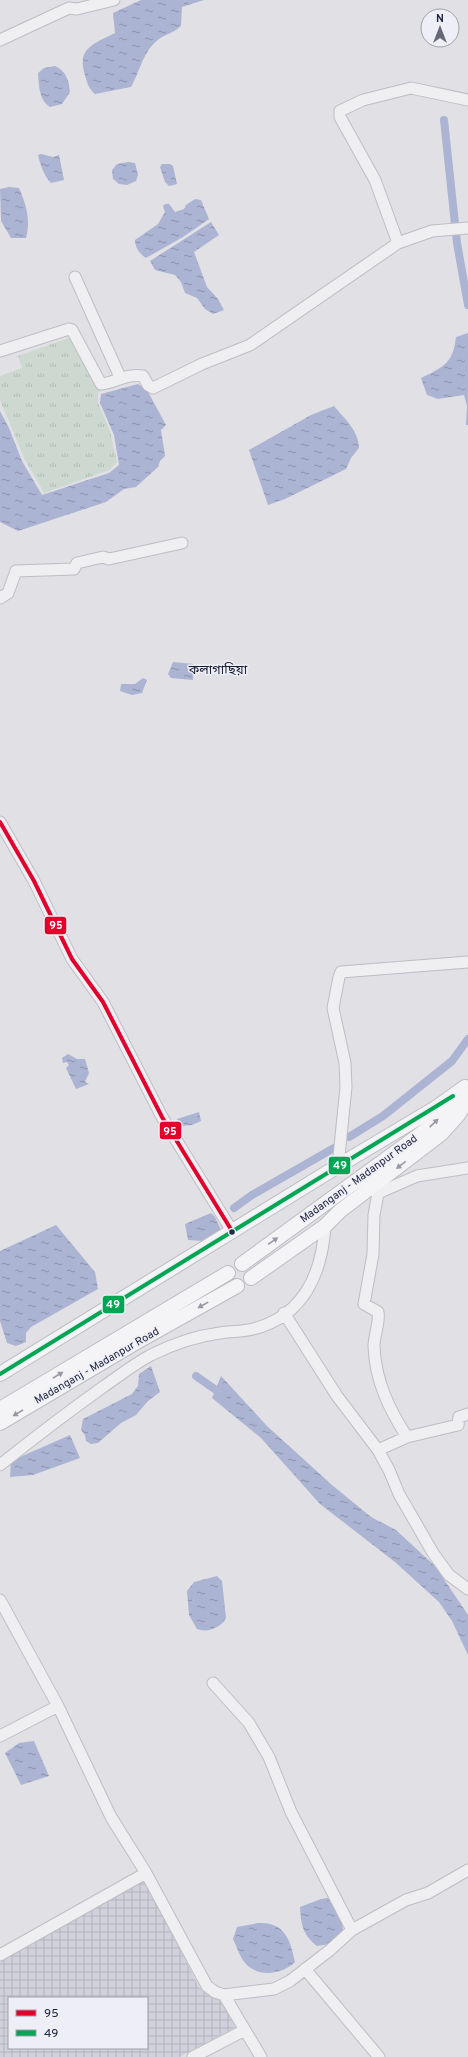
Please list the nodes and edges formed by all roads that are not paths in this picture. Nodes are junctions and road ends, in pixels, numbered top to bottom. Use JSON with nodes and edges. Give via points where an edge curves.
{"nodes":[{"id":1,"x":114,"y":0,"type":"edge"},
{"id":2,"x":0,"y":40,"type":"edge"},
{"id":3,"x":468,"y":100,"type":"edge"},
{"id":4,"x":468,"y":228,"type":"edge"},
{"id":5,"x":398,"y":243,"type":"junction"},
{"id":6,"x":75,"y":277,"type":"dead end"},
{"id":7,"x":0,"y":351,"type":"edge"},
{"id":8,"x":120,"y":377,"type":"junction"},
{"id":9,"x":182,"y":542,"type":"dead end"},
{"id":10,"x":0,"y":598,"type":"edge"},
{"id":11,"x":0,"y":822,"type":"edge"},
{"id":12,"x":468,"y":962,"type":"edge"},
{"id":13,"x":467,"y":1090,"type":"edge"},
{"id":14,"x":338,"y":1166,"type":"junction"},
{"id":15,"x":468,"y":1168,"type":"edge"},
{"id":16,"x":325,"y":1226,"type":"junction"},
{"id":17,"x":232,"y":1231,"type":"junction"},
{"id":18,"x":242,"y":1264,"type":"dead end"},
{"id":19,"x":228,"y":1273,"type":"dead end"},
{"id":20,"x":251,"y":1278,"type":"dead end"},
{"id":21,"x":237,"y":1286,"type":"dead end"},
{"id":22,"x":284,"y":1313,"type":"junction"},
{"id":23,"x":0,"y":1374,"type":"edge"},
{"id":24,"x":0,"y":1409,"type":"edge"},
{"id":25,"x":468,"y":1414,"type":"edge"},
{"id":26,"x":0,"y":1423,"type":"edge"},
{"id":27,"x":407,"y":1437,"type":"junction"},
{"id":28,"x":378,"y":1450,"type":"junction"},
{"id":29,"x":0,"y":1465,"type":"edge"},
{"id":30,"x":468,"y":1590,"type":"edge"},
{"id":31,"x":0,"y":1600,"type":"edge"},
{"id":32,"x":213,"y":1684,"type":"dead end"},
{"id":33,"x":58,"y":1706,"type":"junction"},
{"id":34,"x":0,"y":1736,"type":"edge"},
{"id":35,"x":468,"y":1870,"type":"edge"},
{"id":36,"x":146,"y":1872,"type":"junction"},
{"id":37,"x":352,"y":1930,"type":"junction"},
{"id":38,"x":0,"y":1955,"type":"edge"},
{"id":39,"x":305,"y":1968,"type":"junction"},
{"id":40,"x":224,"y":1995,"type":"junction"},
{"id":41,"x":245,"y":2030,"type":"junction"},
{"id":42,"x":193,"y":2057,"type":"edge"},
{"id":43,"x":261,"y":2057,"type":"edge"},
{"id":44,"x":379,"y":2057,"type":"edge"}],
"edges":[{"from":1,"to":2,"type":"street","via":[[77,9],[69,8]]},
{"from":3,"to":5,"type":"street","via":[[411,88],[363,100],[340,111],[340,117],[377,186]]},
{"from":4,"to":5,"type":"street","via":[[432,231]]},
{"from":5,"to":8,"type":"street","via":[[250,345],[202,364],[153,388],[143,376]]},
{"from":6,"to":8,"type":"street"},
{"from":7,"to":8,"type":"street","via":[[69,329],[72,330],[101,384]]},
{"from":9,"to":10,"type":"street","via":[[109,559],[96,558],[77,564],[74,569],[16,571],[8,592]]},
{"from":11,"to":17,"type":"street","via":[[34,881],[72,959],[103,1002],[162,1117]]},
{"from":12,"to":14,"type":"street","via":[[341,972],[333,1008],[346,1087]]},
{"from":13,"to":14,"type":"main road"},
{"from":13,"to":16,"type":"main road","name":"Madanganj - Madanpur Road","one_way":true,"via":[[458,1115],[441,1134],[340,1211]]},
{"from":18,"to":13,"type":"main road","name":"Madanganj - Madanpur Road","one_way":true,"via":[[433,1125]]},
{"from":14,"to":17,"type":"main road"},
{"from":15,"to":27,"type":"street","via":[[417,1176],[378,1193],[374,1215],[373,1254],[364,1304],[378,1312],[374,1343],[375,1362],[384,1397]]},
{"from":16,"to":20,"type":"main road","name":"Madanganj - Madanpur Road"},
{"from":16,"to":22,"type":"street","via":[[321,1260],[314,1281],[302,1298]]},
{"from":17,"to":23,"type":"main road"},
{"from":24,"to":19,"type":"main road","name":"Madanganj - Madanpur Road","one_way":true},
{"from":21,"to":26,"type":"main road","name":"Madanganj - Madanpur Road","one_way":true},
{"from":22,"to":28,"type":"street","via":[[337,1396]]},
{"from":22,"to":29,"type":"street","via":[[278,1319],[253,1329],[192,1338],[151,1356],[64,1415]]},
{"from":25,"to":27,"type":"street","via":[[459,1416],[458,1425]]},
{"from":27,"to":28,"type":"street"},
{"from":28,"to":30,"type":"street","via":[[399,1494],[433,1552],[449,1575]]},
{"from":31,"to":33,"type":"street"},
{"from":32,"to":37,"type":"street","via":[[249,1723],[269,1757],[291,1812]]},
{"from":33,"to":34,"type":"street"},
{"from":33,"to":36,"type":"street","via":[[111,1817]]},
{"from":35,"to":37,"type":"street","via":[[428,1893],[406,1900]]},
{"from":36,"to":38,"type":"street"},
{"from":36,"to":40,"type":"street","via":[[207,1986]]},
{"from":37,"to":39,"type":"street"},
{"from":39,"to":40,"type":"street","via":[[290,1981],[274,1989]]},
{"from":39,"to":44,"type":"street"},
{"from":40,"to":41,"type":"street"},
{"from":41,"to":42,"type":"street"},
{"from":41,"to":43,"type":"street"}]}
